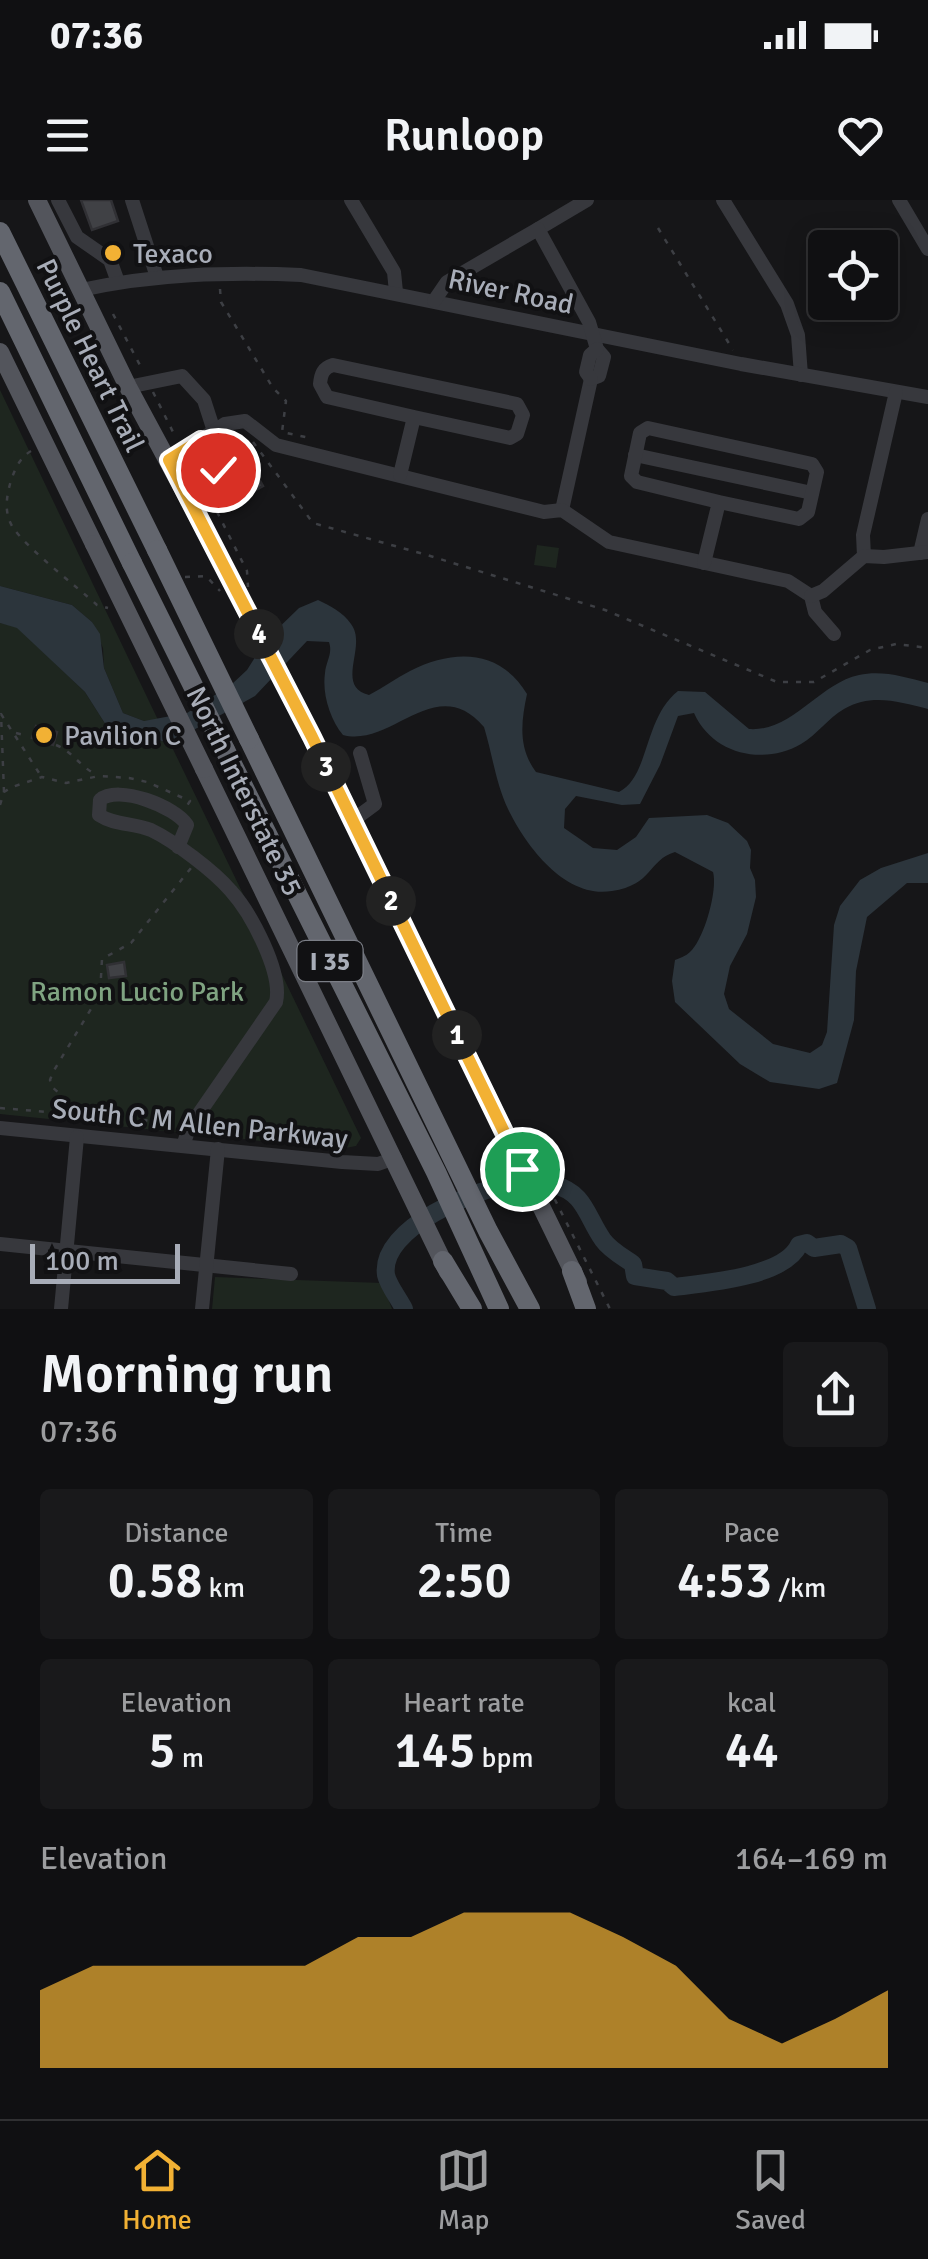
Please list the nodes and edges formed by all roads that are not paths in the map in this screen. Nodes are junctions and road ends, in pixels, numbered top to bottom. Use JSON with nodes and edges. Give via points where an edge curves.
{"nodes":[{"id":1,"x":37,"y":200,"type":"edge"},
{"id":2,"x":58,"y":200,"type":"edge"},
{"id":3,"x":132,"y":200,"type":"edge"},
{"id":4,"x":351,"y":200,"type":"edge"},
{"id":5,"x":588,"y":200,"type":"edge"},
{"id":6,"x":723,"y":200,"type":"edge"},
{"id":7,"x":899,"y":200,"type":"edge"},
{"id":8,"x":538,"y":229,"type":"junction"},
{"id":9,"x":0,"y":232,"type":"edge"},
{"id":10,"x":77,"y":237,"type":"junction"},
{"id":11,"x":58,"y":244,"type":"junction"},
{"id":12,"x":928,"y":249,"type":"edge"},
{"id":13,"x":157,"y":277,"type":"junction"},
{"id":14,"x":118,"y":282,"type":"junction"},
{"id":15,"x":82,"y":290,"type":"junction"},
{"id":16,"x":0,"y":292,"type":"edge"},
{"id":17,"x":396,"y":292,"type":"junction"},
{"id":18,"x":434,"y":300,"type":"junction"},
{"id":19,"x":595,"y":341,"type":"junction"},
{"id":20,"x":1,"y":356,"type":"edge"},
{"id":21,"x":801,"y":375,"type":"junction"},
{"id":22,"x":128,"y":386,"type":"junction"},
{"id":23,"x":896,"y":392,"type":"junction"},
{"id":24,"x":928,"y":398,"type":"edge"},
{"id":25,"x":414,"y":418,"type":"junction"},
{"id":26,"x":207,"y":436,"type":"junction"},
{"id":27,"x":635,"y":454,"type":"junction"},
{"id":28,"x":176,"y":456,"type":"junction"},
{"id":29,"x":218,"y":470,"type":"dead end"},
{"id":30,"x":400,"y":475,"type":"junction"},
{"id":31,"x":812,"y":493,"type":"junction"},
{"id":32,"x":719,"y":502,"type":"junction"},
{"id":33,"x":562,"y":510,"type":"junction"},
{"id":34,"x":928,"y":520,"type":"edge"},
{"id":35,"x":924,"y":553,"type":"edge"},
{"id":36,"x":864,"y":556,"type":"junction"},
{"id":37,"x":704,"y":563,"type":"junction"},
{"id":38,"x":811,"y":596,"type":"junction"},
{"id":39,"x":834,"y":634,"type":"dead end"},
{"id":40,"x":360,"y":753,"type":"dead end"},
{"id":41,"x":352,"y":821,"type":"junction"},
{"id":42,"x":178,"y":848,"type":"junction"},
{"id":43,"x":0,"y":1128,"type":"edge"},
{"id":44,"x":77,"y":1136,"type":"junction"},
{"id":45,"x":183,"y":1146,"type":"junction"},
{"id":46,"x":218,"y":1150,"type":"junction"},
{"id":47,"x":394,"y":1158,"type":"junction"},
{"id":48,"x":0,"y":1244,"type":"edge"},
{"id":49,"x":67,"y":1252,"type":"junction"},
{"id":50,"x":441,"y":1259,"type":"junction"},
{"id":51,"x":573,"y":1260,"type":"joint"},
{"id":52,"x":206,"y":1265,"type":"junction"},
{"id":53,"x":291,"y":1274,"type":"dead end"},
{"id":54,"x":61,"y":1309,"type":"edge"},
{"id":55,"x":202,"y":1309,"type":"edge"},
{"id":56,"x":463,"y":1309,"type":"edge"},
{"id":57,"x":472,"y":1309,"type":"edge"},
{"id":58,"x":500,"y":1309,"type":"edge"},
{"id":59,"x":530,"y":1309,"type":"edge"},
{"id":60,"x":589,"y":1309,"type":"edge"}],
"edges":[{"from":1,"to":11,"type":"main road"},
{"from":2,"to":10,"type":"street"},
{"from":3,"to":13,"type":"street"},
{"from":4,"to":17,"type":"street","via":[[394,272]]},
{"from":5,"to":8,"type":"street"},
{"from":6,"to":21,"type":"street","via":[[786,304],[798,335]]},
{"from":7,"to":12,"type":"street"},
{"from":8,"to":18,"type":"street","via":[[447,282]]},
{"from":8,"to":19,"type":"street"},
{"from":9,"to":59,"type":"highway","name":"Purple Heart Trail","number":"I 35","bridge":true},
{"from":10,"to":11,"type":"street"},
{"from":10,"to":14,"type":"street","via":[[110,260]]},
{"from":11,"to":15,"type":"main road"},
{"from":13,"to":14,"type":"street","name":"River Road"},
{"from":13,"to":17,"type":"street","name":"River Road","via":[[301,275]]},
{"from":14,"to":15,"type":"street","name":"River Road"},
{"from":15,"to":22,"type":"main road"},
{"from":16,"to":58,"type":"highway","name":"Purple Heart Trail","number":"I 35","bridge":true},
{"from":17,"to":18,"type":"street","name":"River Road"},
{"from":18,"to":19,"type":"street","name":"River Road"},
{"from":19,"to":21,"type":"street","name":"River Road"},
{"from":19,"to":33,"type":"street","via":[[604,357],[599,376],[591,379]]},
{"from":20,"to":47,"type":"main road","name":"North Interstate 35","bridge":true},
{"from":21,"to":23,"type":"street","name":"River Road"},
{"from":22,"to":26,"type":"street","via":[[175,376],[190,381],[204,400]]},
{"from":22,"to":28,"type":"main road"},
{"from":23,"to":24,"type":"street","name":"River Road"},
{"from":23,"to":36,"type":"street","via":[[863,535]]},
{"from":25,"to":25,"type":"street","via":[[327,397],[322,373],[333,365],[517,404],[522,421],[510,438]]},
{"from":25,"to":30,"type":"street"},
{"from":26,"to":28,"type":"street"},
{"from":26,"to":29,"type":"street"},
{"from":26,"to":30,"type":"street","via":[[231,421],[245,422],[276,445]]},
{"from":27,"to":31,"type":"street"},
{"from":27,"to":31,"type":"street","via":[[648,428],[812,464]]},
{"from":27,"to":32,"type":"street","via":[[631,476],[637,482]]},
{"from":28,"to":41,"type":"main road","bridge":true},
{"from":30,"to":33,"type":"street","via":[[544,512]]},
{"from":31,"to":32,"type":"street","via":[[799,519]]},
{"from":32,"to":37,"type":"street"},
{"from":33,"to":37,"type":"street","via":[[609,542]]},
{"from":34,"to":35,"type":"street"},
{"from":35,"to":36,"type":"street"},
{"from":36,"to":38,"type":"street"},
{"from":37,"to":38,"type":"street","via":[[788,581]]},
{"from":38,"to":39,"type":"street"},
{"from":40,"to":41,"type":"street","via":[[375,804]]},
{"from":41,"to":51,"type":"main road"},
{"from":42,"to":42,"type":"street","via":[[152,831],[99,815],[100,800],[112,793],[181,816],[188,825]]},
{"from":42,"to":45,"type":"street","via":[[230,889],[246,911],[279,988]]},
{"from":43,"to":44,"type":"street","name":"South C M Allen Parkway"},
{"from":44,"to":45,"type":"street","name":"South C M Allen Parkway"},
{"from":44,"to":49,"type":"street"},
{"from":45,"to":46,"type":"street","name":"South C M Allen Parkway"},
{"from":46,"to":47,"type":"street","name":"South C M Allen Parkway","via":[[370,1164]]},
{"from":46,"to":52,"type":"street"},
{"from":47,"to":50,"type":"main road","name":"North Interstate 35"},
{"from":48,"to":49,"type":"street"},
{"from":49,"to":52,"type":"street"},
{"from":49,"to":54,"type":"street"},
{"from":50,"to":56,"type":"main road","name":"North Interstate 35"},
{"from":50,"to":57,"type":"highway"},
{"from":51,"to":60,"type":"highway"},
{"from":52,"to":53,"type":"street"},
{"from":52,"to":55,"type":"street"}]}
